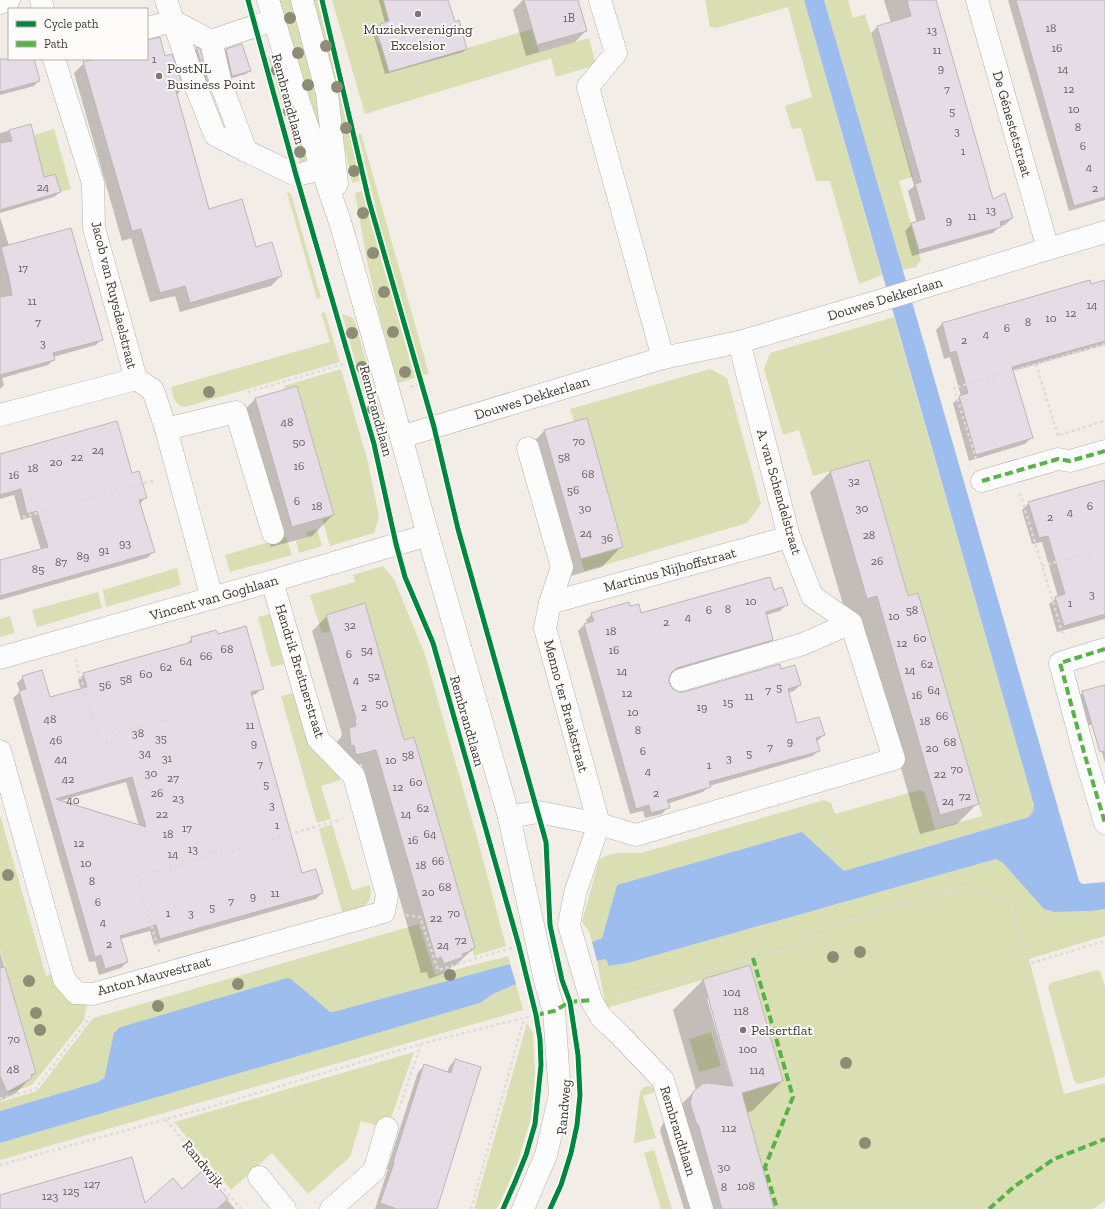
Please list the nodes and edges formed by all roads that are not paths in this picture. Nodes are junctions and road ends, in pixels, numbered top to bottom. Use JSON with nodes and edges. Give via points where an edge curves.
{"nodes":[{"id":1,"x":9,"y":0,"type":"edge"},
{"id":2,"x":166,"y":0,"type":"edge"},
{"id":3,"x":302,"y":0,"type":"edge"},
{"id":4,"x":600,"y":0,"type":"edge"},
{"id":5,"x":977,"y":0,"type":"edge"},
{"id":6,"x":0,"y":2,"type":"edge"},
{"id":7,"x":270,"y":10,"type":"edge"},
{"id":8,"x":174,"y":21,"type":"junction"},
{"id":9,"x":148,"y":28,"type":"edge"},
{"id":10,"x":211,"y":41,"type":"junction"},
{"id":11,"x":54,"y":60,"type":"edge"},
{"id":12,"x":246,"y":152,"type":"junction"},
{"id":13,"x":322,"y":169,"type":"junction"},
{"id":14,"x":342,"y":225,"type":"junction"},
{"id":15,"x":1105,"y":232,"type":"edge"},
{"id":16,"x":1048,"y":249,"type":"junction"},
{"id":17,"x":739,"y":342,"type":"junction"},
{"id":18,"x":663,"y":358,"type":"junction"},
{"id":19,"x":136,"y":379,"type":"junction"},
{"id":20,"x":0,"y":415,"type":"edge"},
{"id":21,"x":166,"y":429,"type":"junction"},
{"id":22,"x":401,"y":437,"type":"junction"},
{"id":23,"x":528,"y":448,"type":"dead end"},
{"id":24,"x":1105,"y":451,"type":"edge"},
{"id":25,"x":982,"y":481,"type":"road end"},
{"id":26,"x":272,"y":533,"type":"dead end"},
{"id":27,"x":428,"y":535,"type":"junction"},
{"id":28,"x":789,"y":537,"type":"junction"},
{"id":29,"x":272,"y":581,"type":"junction"},
{"id":30,"x":212,"y":598,"type":"junction"},
{"id":31,"x":550,"y":603,"type":"junction"},
{"id":32,"x":851,"y":622,"type":"junction"},
{"id":33,"x":1105,"y":649,"type":"edge"},
{"id":34,"x":0,"y":658,"type":"edge"},
{"id":35,"x":681,"y":680,"type":"dead end"},
{"id":36,"x":0,"y":751,"type":"edge"},
{"id":37,"x":509,"y":817,"type":"junction"},
{"id":38,"x":1105,"y":823,"type":"edge"},
{"id":39,"x":599,"y":824,"type":"junction"},
{"id":40,"x":384,"y":912,"type":"joint"},
{"id":41,"x":386,"y":1128,"type":"road end"},
{"id":42,"x":259,"y":1177,"type":"dead end"},
{"id":43,"x":285,"y":1209,"type":"edge"},
{"id":44,"x":331,"y":1209,"type":"edge"},
{"id":45,"x":523,"y":1209,"type":"edge"},
{"id":46,"x":702,"y":1209,"type":"edge"}],
"edges":[{"from":1,"to":6,"type":"street"},
{"from":2,"to":8,"type":"street"},
{"from":3,"to":14,"type":"street","name":"Rembrandtlaan","via":[[327,93]]},
{"from":4,"to":18,"type":"street","via":[[616,53],[588,87]]},
{"from":5,"to":16,"type":"street","name":"De Génestetstraat"},
{"from":7,"to":10,"type":"street"},
{"from":7,"to":13,"type":"street","name":"Rembrandtlaan"},
{"from":8,"to":9,"type":"street"},
{"from":8,"to":10,"type":"street"},
{"from":8,"to":12,"type":"street","via":[[215,135]]},
{"from":10,"to":12,"type":"street","via":[[221,84]]},
{"from":11,"to":19,"type":"street","name":"Jacob van Ruysdaelstraat","via":[[93,183],[94,228]]},
{"from":12,"to":13,"type":"street","via":[[296,175]]},
{"from":13,"to":14,"type":"street","name":"Rembrandtlaan"},
{"from":14,"to":22,"type":"street","name":"Rembrandtlaan"},
{"from":15,"to":16,"type":"street","name":"Douwes Dekkerlaan"},
{"from":16,"to":17,"type":"street","name":"Douwes Dekkerlaan"},
{"from":17,"to":18,"type":"street","name":"Douwes Dekkerlaan"},
{"from":17,"to":28,"type":"street","name":"A. van Schendelstraat"},
{"from":18,"to":22,"type":"street","name":"Douwes Dekkerlaan"},
{"from":19,"to":20,"type":"street"},
{"from":19,"to":21,"type":"street","name":"Jacob van Ruysdaelstraat","via":[[153,390]]},
{"from":21,"to":26,"type":"street","via":[[236,412]]},
{"from":21,"to":30,"type":"street","name":"Jacob van Ruysdaelstraat"},
{"from":22,"to":27,"type":"street","name":"Rembrandtlaan"},
{"from":23,"to":31,"type":"street","name":"Menno ter Braakstraat","via":[[562,567]]},
{"from":24,"to":25,"type":"street","via":[[1070,461],[1058,459]]},
{"from":27,"to":29,"type":"street","name":"Vincent van Goghlaan"},
{"from":27,"to":37,"type":"street","name":"Rembrandtlaan"},
{"from":28,"to":31,"type":"street","name":"Martinus Nijhoffstraat"},
{"from":28,"to":32,"type":"street","name":"A. van Schendelstraat","via":[[812,596]]},
{"from":29,"to":30,"type":"street","name":"Vincent van Goghlaan"},
{"from":29,"to":40,"type":"street","name":"Hendrik Breitnerstraat","via":[[318,739],[354,776],[387,895]]},
{"from":30,"to":34,"type":"street","name":"Vincent van Goghlaan"},
{"from":31,"to":39,"type":"street","name":"Menno ter Braakstraat","via":[[545,628]]},
{"from":32,"to":35,"type":"street","via":[[803,644]]},
{"from":32,"to":39,"type":"street","via":[[894,759],[636,835]]},
{"from":33,"to":38,"type":"street","via":[[1060,663]]},
{"from":36,"to":40,"type":"street","name":"Anton Mauvestraat","via":[[64,979],[76,993],[93,994]]},
{"from":37,"to":39,"type":"street","via":[[538,812]]},
{"from":37,"to":45,"type":"street","name":"Randweg","via":[[526,949],[546,984],[554,1011],[560,1095],[546,1155]]},
{"from":39,"to":46,"type":"street","name":"Rembrandtlaan","via":[[575,893],[569,925],[573,941],[591,1000],[601,1017],[663,1080]]},
{"from":41,"to":44,"type":"street","via":[[374,1171]]},
{"from":42,"to":43,"type":"street"}]}
